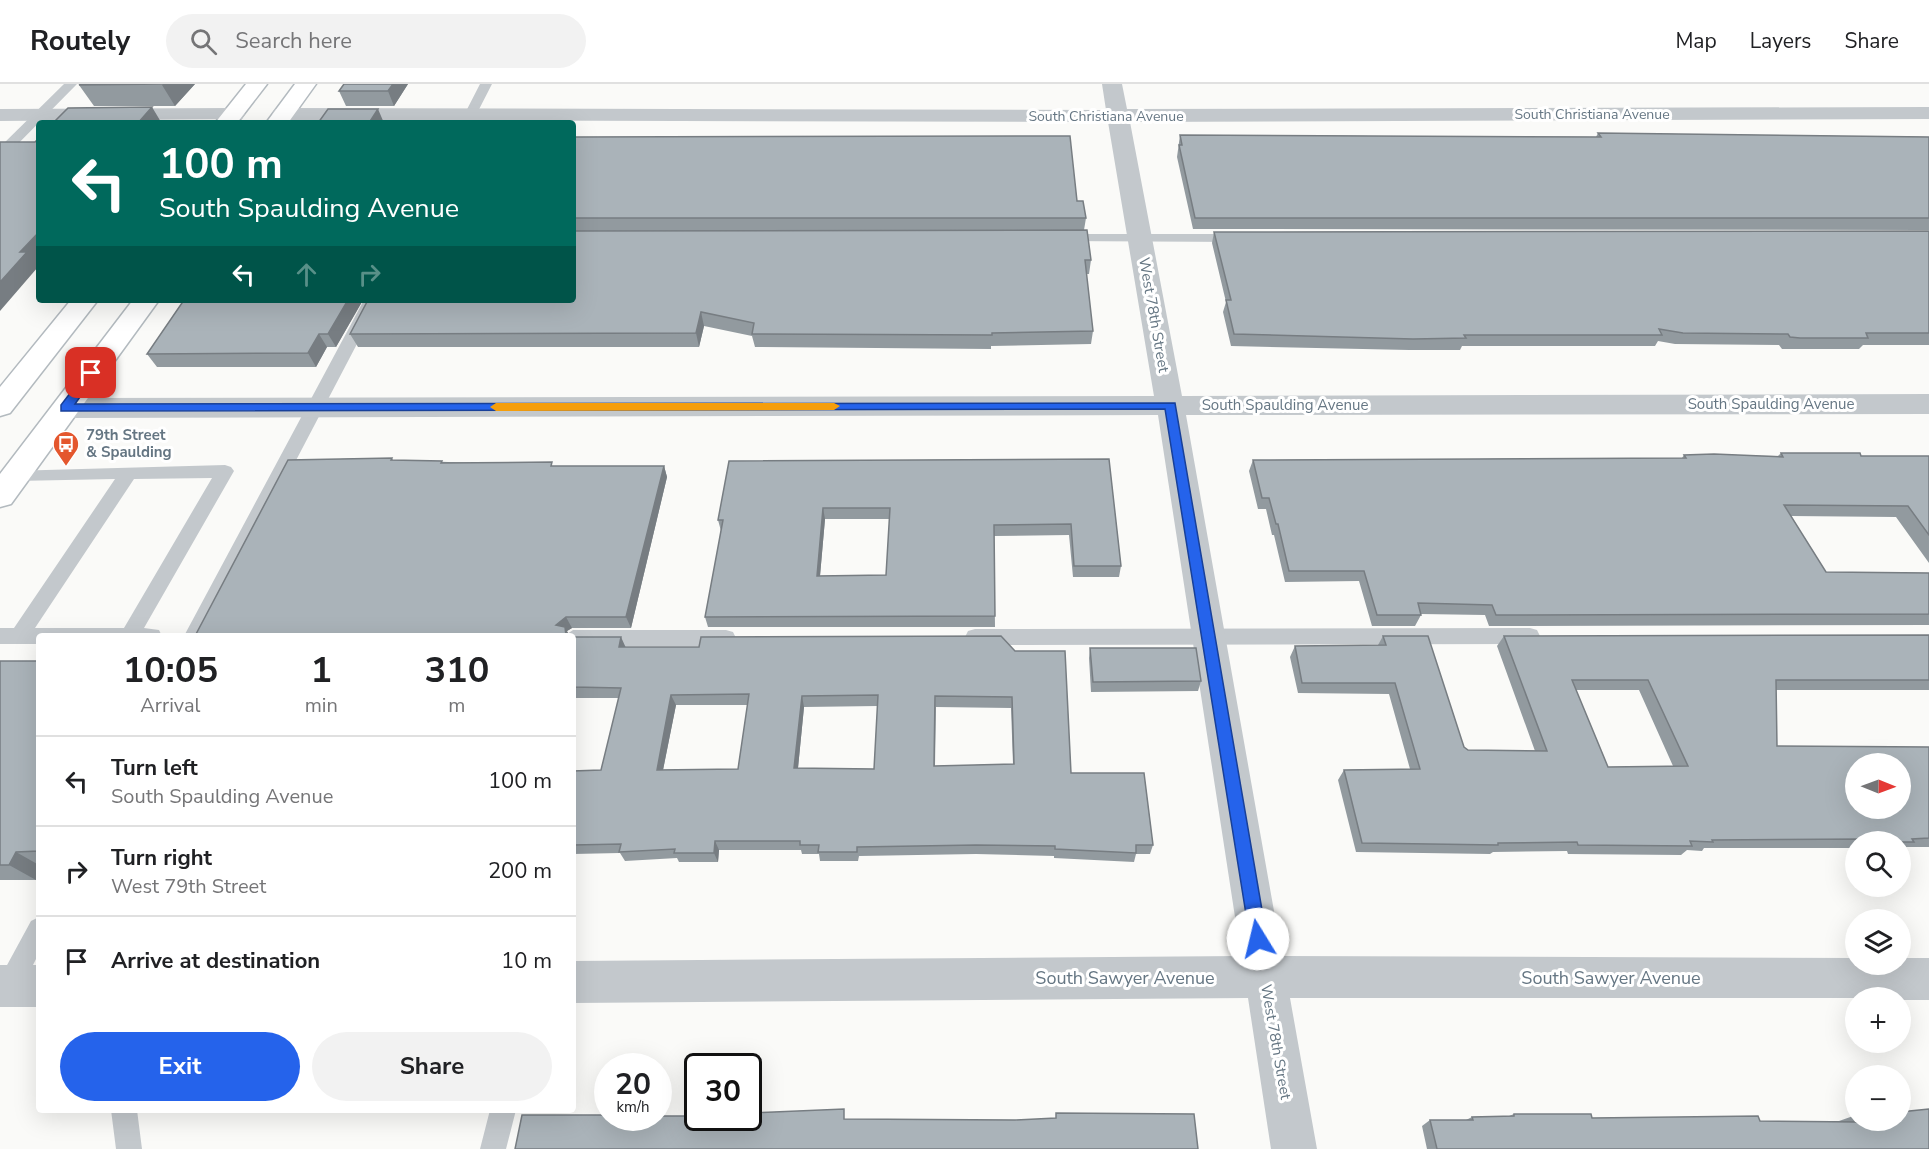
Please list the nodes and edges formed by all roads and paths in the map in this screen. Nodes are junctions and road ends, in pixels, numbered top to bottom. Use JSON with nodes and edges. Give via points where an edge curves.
{"nodes":[{"id":1,"x":71,"y":84,"type":"edge"},
{"id":2,"x":257,"y":84,"type":"edge"},
{"id":3,"x":306,"y":84,"type":"edge"},
{"id":4,"x":486,"y":84,"type":"edge"},
{"id":5,"x":1112,"y":84,"type":"edge"},
{"id":6,"x":1929,"y":113,"type":"edge"},
{"id":7,"x":0,"y":115,"type":"edge"},
{"id":8,"x":40,"y":115,"type":"junction"},
{"id":9,"x":1118,"y":116,"type":"junction"},
{"id":10,"x":230,"y":118,"type":"edge"},
{"id":11,"x":280,"y":118,"type":"edge"},
{"id":12,"x":468,"y":119,"type":"edge"},
{"id":13,"x":0,"y":154,"type":"edge"},
{"id":14,"x":1050,"y":238,"type":"edge"},
{"id":15,"x":1140,"y":238,"type":"junction"},
{"id":16,"x":1255,"y":238,"type":"edge"},
{"id":17,"x":83,"y":303,"type":"edge"},
{"id":18,"x":144,"y":303,"type":"edge"},
{"id":19,"x":370,"y":303,"type":"edge"},
{"id":20,"x":1929,"y":404,"type":"edge"},
{"id":21,"x":1170,"y":405,"type":"junction"},
{"id":22,"x":0,"y":406,"type":"edge"},
{"id":23,"x":66,"y":408,"type":"junction"},
{"id":24,"x":315,"y":408,"type":"junction"},
{"id":25,"x":129,"y":473,"type":"junction"},
{"id":26,"x":8,"y":486,"type":"edge"},
{"id":27,"x":131,"y":633,"type":"edge"},
{"id":28,"x":196,"y":633,"type":"edge"},
{"id":29,"x":9,"y":636,"type":"edge"},
{"id":30,"x":36,"y":636,"type":"edge"},
{"id":31,"x":1546,"y":636,"type":"edge"},
{"id":32,"x":950,"y":637,"type":"edge"},
{"id":33,"x":1209,"y":637,"type":"junction"},
{"id":34,"x":576,"y":638,"type":"edge"},
{"id":35,"x":750,"y":638,"type":"edge"},
{"id":36,"x":36,"y":936,"type":"edge"},
{"id":37,"x":1265,"y":977,"type":"junction"},
{"id":38,"x":1929,"y":979,"type":"edge"},
{"id":39,"x":576,"y":982,"type":"edge"},
{"id":40,"x":16,"y":986,"type":"edge"},
{"id":41,"x":124,"y":1113,"type":"edge"},
{"id":42,"x":502,"y":1113,"type":"edge"},
{"id":43,"x":129,"y":1149,"type":"edge"},
{"id":44,"x":493,"y":1149,"type":"edge"},
{"id":45,"x":1294,"y":1149,"type":"edge"}],
"edges":[{"from":1,"to":8,"type":"lane"},
{"from":2,"to":10,"type":"main road"},
{"from":3,"to":11,"type":"main road"},
{"from":4,"to":12,"type":"lane"},
{"from":5,"to":9,"type":"street","name":"West 78th Street"},
{"from":6,"to":9,"type":"street","name":"South Christiana Avenue"},
{"from":7,"to":8,"type":"street"},
{"from":8,"to":10,"type":"street"},
{"from":8,"to":13,"type":"lane"},
{"from":9,"to":12,"type":"street","name":"South Christiana Avenue"},
{"from":9,"to":15,"type":"street","name":"West 78th Street"},
{"from":11,"to":12,"type":"street","name":"South Christiana Avenue"},
{"from":14,"to":15,"type":"lane"},
{"from":15,"to":16,"type":"lane"},
{"from":15,"to":21,"type":"street","name":"West 78th Street"},
{"from":17,"to":22,"type":"main road"},
{"from":18,"to":23,"type":"main road"},
{"from":19,"to":24,"type":"lane"},
{"from":20,"to":21,"type":"street","name":"South Spaulding Avenue"},
{"from":21,"to":24,"type":"street","name":"South Spaulding Avenue"},
{"from":21,"to":33,"type":"street","name":"West 78th Street"},
{"from":23,"to":24,"type":"street","name":"South Spaulding Avenue"},
{"from":23,"to":26,"type":"main road"},
{"from":24,"to":28,"type":"lane"},
{"from":25,"to":26,"type":"lane"},
{"from":25,"to":27,"type":"lane","via":[[225,471]]},
{"from":25,"to":29,"type":"lane"},
{"from":29,"to":30,"type":"lane"},
{"from":31,"to":33,"type":"lane"},
{"from":32,"to":33,"type":"lane"},
{"from":33,"to":37,"type":"street","name":"West 78th Street"},
{"from":34,"to":35,"type":"lane"},
{"from":36,"to":40,"type":"lane"},
{"from":37,"to":38,"type":"street","name":"South Sawyer Avenue"},
{"from":37,"to":39,"type":"street","name":"South Sawyer Avenue"},
{"from":37,"to":45,"type":"street","name":"West 78th Street"},
{"from":41,"to":43,"type":"lane"},
{"from":42,"to":44,"type":"lane"}]}
